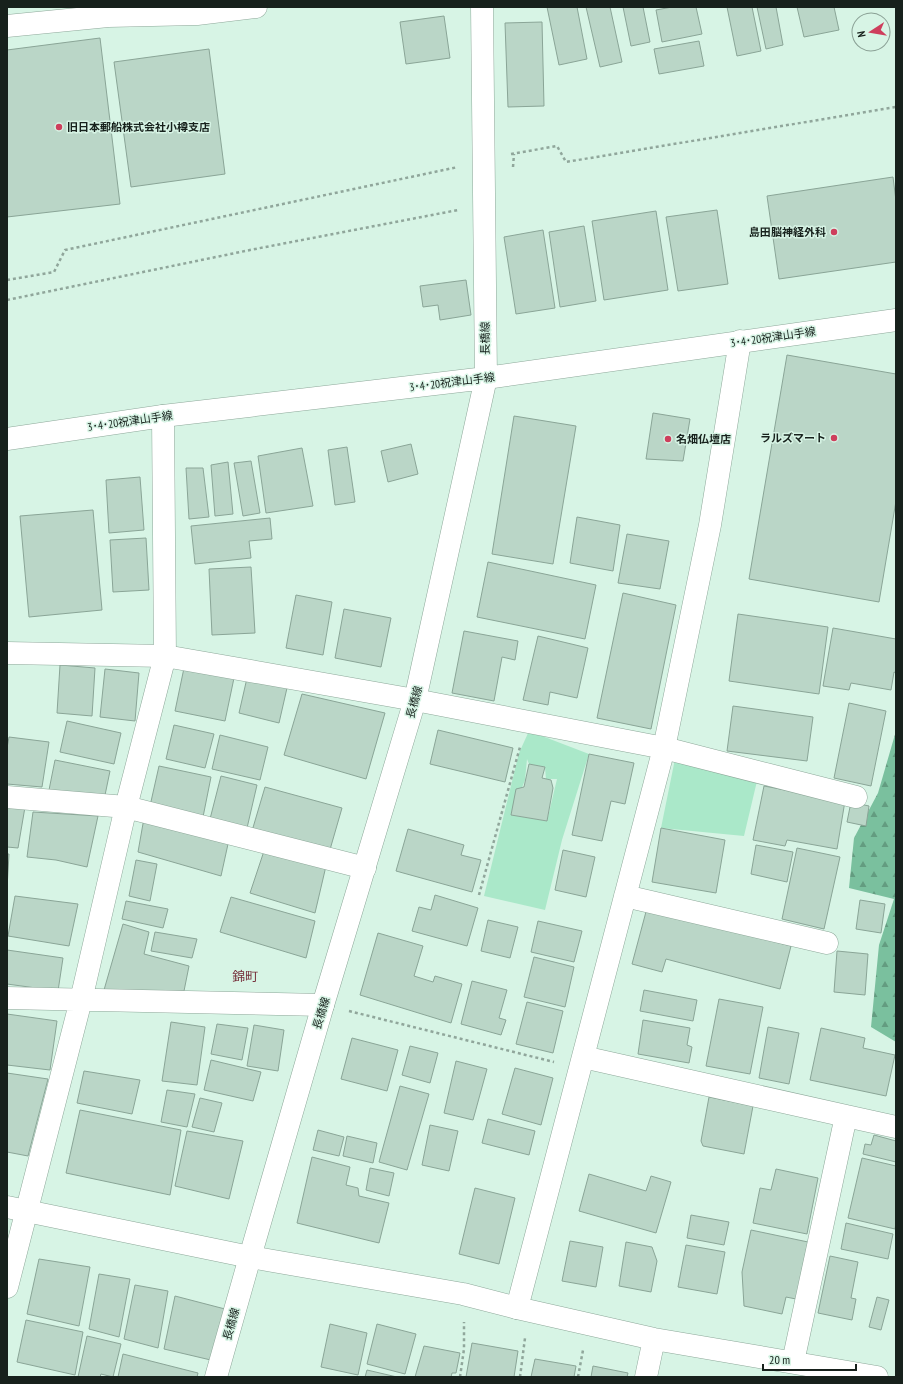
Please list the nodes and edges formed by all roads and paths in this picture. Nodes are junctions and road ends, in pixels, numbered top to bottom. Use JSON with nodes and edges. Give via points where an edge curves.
{"nodes":[{"id":1,"x":256,"y":7,"type":"edge"},
{"id":2,"x":482,"y":7,"type":"edge"},
{"id":3,"x":197,"y":10,"type":"edge"},
{"id":4,"x":7,"y":26,"type":"edge"},
{"id":5,"x":896,"y":107,"type":"edge"},
{"id":6,"x":514,"y":154,"type":"dead end"},
{"id":7,"x":452,"y":169,"type":"dead end"},
{"id":8,"x":484,"y":205,"type":"junction"},
{"id":9,"x":7,"y":280,"type":"edge"},
{"id":10,"x":7,"y":300,"type":"edge"},
{"id":11,"x":896,"y":320,"type":"edge"},
{"id":12,"x":740,"y":341,"type":"junction"},
{"id":13,"x":486,"y":378,"type":"junction"},
{"id":14,"x":162,"y":416,"type":"junction"},
{"id":15,"x":7,"y":439,"type":"edge"},
{"id":16,"x":7,"y":653,"type":"edge"},
{"id":17,"x":165,"y":656,"type":"junction"},
{"id":18,"x":415,"y":700,"type":"junction"},
{"id":19,"x":527,"y":721,"type":"junction"},
{"id":20,"x":664,"y":748,"type":"junction"},
{"id":21,"x":7,"y":797,"type":"edge"},
{"id":22,"x":856,"y":797,"type":"dead end"},
{"id":23,"x":126,"y":807,"type":"junction"},
{"id":24,"x":365,"y":868,"type":"junction"},
{"id":25,"x":479,"y":895,"type":"dead end"},
{"id":26,"x":625,"y":896,"type":"junction"},
{"id":27,"x":827,"y":943,"type":"dead end"},
{"id":28,"x":7,"y":998,"type":"edge"},
{"id":29,"x":81,"y":1000,"type":"junction"},
{"id":30,"x":323,"y":1005,"type":"junction"},
{"id":31,"x":582,"y":1063,"type":"junction"},
{"id":32,"x":846,"y":1116,"type":"junction"},
{"id":33,"x":896,"y":1127,"type":"edge"},
{"id":34,"x":17,"y":1208,"type":"edge"},
{"id":35,"x":250,"y":1257,"type":"junction"},
{"id":36,"x":7,"y":1287,"type":"edge"},
{"id":37,"x":463,"y":1294,"type":"junction"},
{"id":38,"x":523,"y":1309,"type":"junction"},
{"id":39,"x":654,"y":1339,"type":"junction"},
{"id":40,"x":793,"y":1362,"type":"junction"},
{"id":41,"x":216,"y":1377,"type":"edge"},
{"id":42,"x":460,"y":1377,"type":"edge"},
{"id":43,"x":520,"y":1377,"type":"edge"},
{"id":44,"x":646,"y":1377,"type":"edge"},
{"id":45,"x":877,"y":1377,"type":"edge"}],
"edges":[{"from":1,"to":3,"type":"street"},
{"from":2,"to":8,"type":"street","name":"長橋線"},
{"from":3,"to":4,"type":"street"},
{"from":5,"to":6,"type":"path","via":[[566,162],[557,146]]},
{"from":7,"to":9,"type":"path","via":[[65,250],[54,272]]},
{"from":8,"to":10,"type":"path"},
{"from":8,"to":13,"type":"street","name":"長橋線"},
{"from":11,"to":12,"type":"street","name":"3･4･20祝津山手線"},
{"from":12,"to":13,"type":"street","name":"3･4･20祝津山手線"},
{"from":12,"to":20,"type":"street","via":[[710,525]]},
{"from":13,"to":14,"type":"street","name":"3･4･20祝津山手線"},
{"from":13,"to":18,"type":"street","name":"長橋線"},
{"from":14,"to":15,"type":"street","name":"3･4･20祝津山手線"},
{"from":14,"to":17,"type":"street"},
{"from":16,"to":17,"type":"street"},
{"from":17,"to":18,"type":"street"},
{"from":17,"to":23,"type":"street"},
{"from":18,"to":19,"type":"street"},
{"from":18,"to":24,"type":"street","name":"長橋線"},
{"from":19,"to":20,"type":"street"},
{"from":19,"to":25,"type":"path"},
{"from":20,"to":22,"type":"street"},
{"from":20,"to":26,"type":"street"},
{"from":21,"to":23,"type":"street"},
{"from":23,"to":24,"type":"street"},
{"from":23,"to":29,"type":"street"},
{"from":24,"to":30,"type":"street","name":"長橋線"},
{"from":26,"to":27,"type":"street"},
{"from":26,"to":31,"type":"street"},
{"from":28,"to":29,"type":"street"},
{"from":29,"to":30,"type":"street"},
{"from":29,"to":34,"type":"street"},
{"from":30,"to":31,"type":"path"},
{"from":30,"to":35,"type":"street","name":"長橋線"},
{"from":31,"to":32,"type":"street"},
{"from":31,"to":38,"type":"street"},
{"from":32,"to":33,"type":"street"},
{"from":32,"to":40,"type":"street"},
{"from":34,"to":35,"type":"street"},
{"from":34,"to":36,"type":"street"},
{"from":35,"to":37,"type":"street"},
{"from":35,"to":41,"type":"street","name":"長橋線"},
{"from":37,"to":38,"type":"street"},
{"from":37,"to":42,"type":"path","via":[[464,1349]]},
{"from":38,"to":39,"type":"street"},
{"from":38,"to":43,"type":"path"},
{"from":39,"to":40,"type":"street"},
{"from":39,"to":44,"type":"street"},
{"from":40,"to":45,"type":"street"}]}
